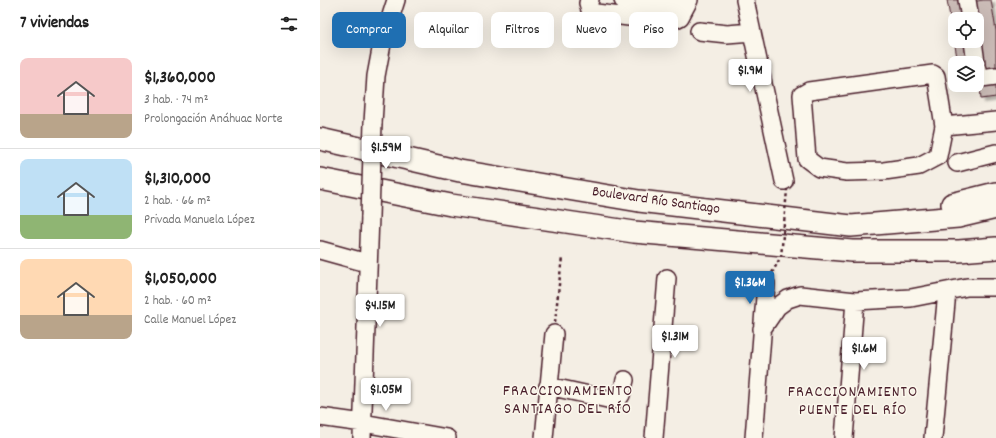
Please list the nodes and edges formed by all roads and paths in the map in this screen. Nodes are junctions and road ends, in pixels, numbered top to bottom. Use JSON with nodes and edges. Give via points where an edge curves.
{"nodes":[{"id":1,"x":396,"y":0,"type":"edge"},
{"id":2,"x":590,"y":0,"type":"edge"},
{"id":3,"x":623,"y":0,"type":"edge"},
{"id":4,"x":745,"y":0,"type":"edge"},
{"id":5,"x":967,"y":0,"type":"edge"},
{"id":6,"x":680,"y":6,"type":"edge"},
{"id":7,"x":969,"y":12,"type":"edge"},
{"id":8,"x":699,"y":31,"type":"dead end"},
{"id":9,"x":752,"y":32,"type":"junction"},
{"id":10,"x":996,"y":76,"type":"edge"},
{"id":11,"x":984,"y":78,"type":"edge"},
{"id":12,"x":996,"y":122,"type":"edge"},
{"id":13,"x":944,"y":126,"type":"junction"},
{"id":14,"x":320,"y":139,"type":"edge"},
{"id":15,"x":996,"y":153,"type":"edge"},
{"id":16,"x":957,"y":163,"type":"dead end"},
{"id":17,"x":320,"y":179,"type":"edge"},
{"id":18,"x":786,"y":185,"type":"joint"},
{"id":19,"x":996,"y":193,"type":"edge"},
{"id":20,"x":996,"y":208,"type":"edge"},
{"id":21,"x":895,"y":222,"type":"junction"},
{"id":22,"x":996,"y":248,"type":"edge"},
{"id":23,"x":320,"y":250,"type":"edge"},
{"id":24,"x":562,"y":257,"type":"dead end"},
{"id":25,"x":781,"y":257,"type":"dead end"},
{"id":26,"x":367,"y":263,"type":"junction"},
{"id":27,"x":667,"y":278,"type":"dead end"},
{"id":28,"x":766,"y":284,"type":"dead end"},
{"id":29,"x":996,"y":287,"type":"edge"},
{"id":30,"x":947,"y":292,"type":"junction"},
{"id":31,"x":855,"y":301,"type":"junction"},
{"id":32,"x":762,"y":329,"type":"junction"},
{"id":33,"x":554,"y":334,"type":"joint"},
{"id":34,"x":625,"y":380,"type":"dead end"},
{"id":35,"x":548,"y":386,"type":"junction"},
{"id":36,"x":320,"y":417,"type":"edge"},
{"id":37,"x":362,"y":430,"type":"edge"},
{"id":38,"x":447,"y":438,"type":"edge"},
{"id":39,"x":544,"y":438,"type":"edge"},
{"id":40,"x":654,"y":438,"type":"edge"},
{"id":41,"x":754,"y":438,"type":"edge"},
{"id":42,"x":844,"y":438,"type":"edge"},
{"id":43,"x":933,"y":438,"type":"edge"}],
"edges":[{"from":1,"to":26,"type":"street","bridge":true,"via":[[382,44],[376,76]]},
{"from":2,"to":6,"type":"street","via":[[590,10],[596,13],[670,22]]},
{"from":3,"to":6,"type":"street","via":[[670,8]]},
{"from":4,"to":9,"type":"street"},
{"from":5,"to":7,"type":"street"},
{"from":8,"to":9,"type":"street","via":[[727,34]]},
{"from":9,"to":18,"type":"street"},
{"from":10,"to":11,"type":"street"},
{"from":12,"to":13,"type":"street"},
{"from":13,"to":13,"type":"street","via":[[936,76],[933,74],[809,91],[802,95],[807,159],[819,168],[847,172],[884,171],[919,166],[938,156]]},
{"from":14,"to":21,"type":"main road","name":"Boulevard Río Santiago","via":[[460,171],[639,200],[851,226]]},
{"from":15,"to":16,"type":"street"},
{"from":17,"to":22,"type":"main road","name":"Boulevard Río Santiago","via":[[451,205],[634,232],[852,251],[959,251]]},
{"from":18,"to":25,"type":"path","bridge":true},
{"from":19,"to":21,"type":"main road"},
{"from":20,"to":21,"type":"main road","name":"Boulevard Río Santiago","via":[[958,217]]},
{"from":23,"to":26,"type":"street"},
{"from":24,"to":33,"type":"path"},
{"from":26,"to":37,"type":"street"},
{"from":27,"to":40,"type":"street"},
{"from":28,"to":32,"type":"street"},
{"from":29,"to":30,"type":"street","via":[[967,287]]},
{"from":30,"to":31,"type":"street","via":[[911,298]]},
{"from":30,"to":43,"type":"street"},
{"from":31,"to":32,"type":"street","via":[[800,295],[788,299],[777,307]]},
{"from":31,"to":42,"type":"street"},
{"from":32,"to":41,"type":"street"},
{"from":33,"to":35,"type":"street"},
{"from":34,"to":35,"type":"street","via":[[621,395],[618,399],[612,400]]},
{"from":35,"to":39,"type":"street"},
{"from":36,"to":37,"type":"street"},
{"from":37,"to":38,"type":"street"}]}
